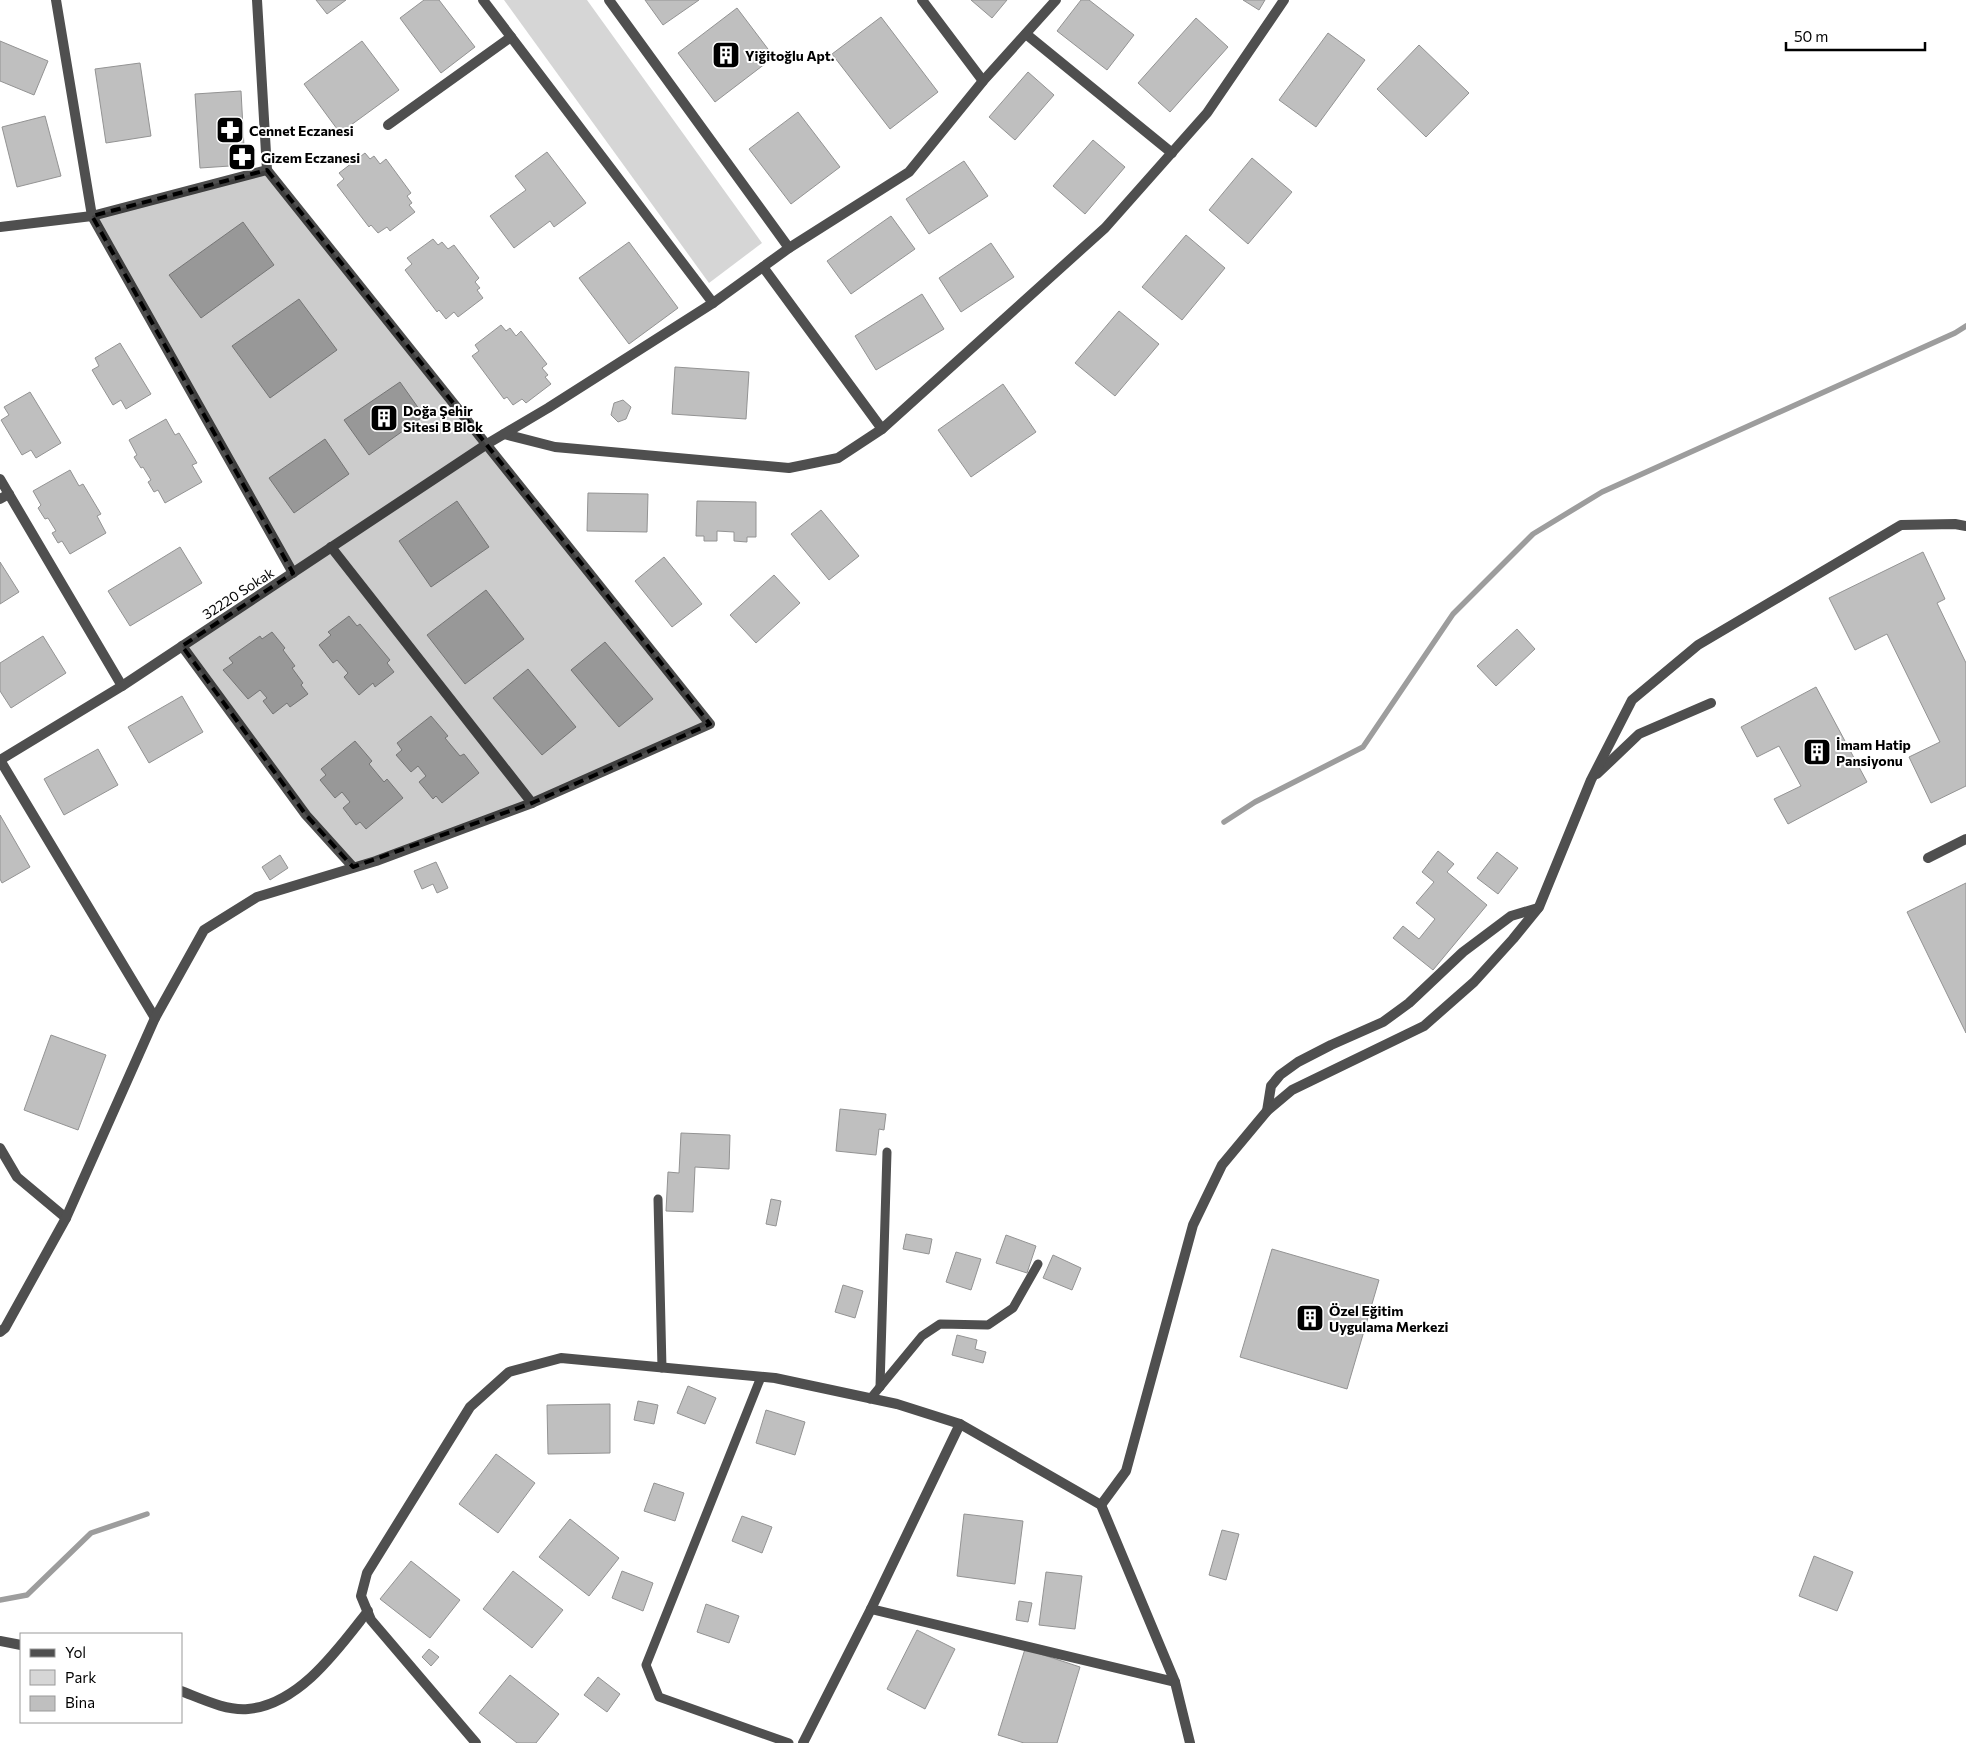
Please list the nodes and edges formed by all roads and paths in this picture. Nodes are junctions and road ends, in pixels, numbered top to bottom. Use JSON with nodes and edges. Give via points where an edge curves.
{"nodes":[{"id":1,"x":56,"y":0,"type":"edge"},
{"id":2,"x":258,"y":0,"type":"edge"},
{"id":3,"x":483,"y":0,"type":"edge"},
{"id":4,"x":609,"y":0,"type":"edge"},
{"id":5,"x":922,"y":0,"type":"edge"},
{"id":6,"x":1056,"y":0,"type":"edge"},
{"id":7,"x":1284,"y":0,"type":"edge"},
{"id":8,"x":1026,"y":34,"type":"junction"},
{"id":9,"x":512,"y":37,"type":"junction"},
{"id":10,"x":983,"y":81,"type":"junction"},
{"id":11,"x":388,"y":125,"type":"dead end"},
{"id":12,"x":1172,"y":153,"type":"junction"},
{"id":13,"x":267,"y":170,"type":"junction"},
{"id":14,"x":92,"y":216,"type":"junction"},
{"id":15,"x":0,"y":227,"type":"edge"},
{"id":16,"x":789,"y":248,"type":"junction"},
{"id":17,"x":763,"y":267,"type":"junction"},
{"id":18,"x":713,"y":303,"type":"junction"},
{"id":19,"x":882,"y":429,"type":"junction"},
{"id":20,"x":504,"y":434,"type":"junction"},
{"id":21,"x":487,"y":444,"type":"junction"},
{"id":22,"x":0,"y":478,"type":"edge"},
{"id":23,"x":4,"y":496,"type":"edge"},
{"id":24,"x":1966,"y":526,"type":"edge"},
{"id":25,"x":331,"y":547,"type":"junction"},
{"id":26,"x":293,"y":573,"type":"junction"},
{"id":27,"x":182,"y":646,"type":"junction"},
{"id":28,"x":122,"y":686,"type":"junction"},
{"id":29,"x":1711,"y":703,"type":"dead end"},
{"id":30,"x":0,"y":760,"type":"edge"},
{"id":31,"x":1591,"y":780,"type":"junction"},
{"id":32,"x":532,"y":803,"type":"junction"},
{"id":33,"x":1966,"y":839,"type":"edge"},
{"id":34,"x":1928,"y":858,"type":"dead end"},
{"id":35,"x":352,"y":867,"type":"junction"},
{"id":36,"x":1539,"y":908,"type":"junction"},
{"id":37,"x":155,"y":1018,"type":"junction"},
{"id":38,"x":1267,"y":1111,"type":"junction"},
{"id":39,"x":0,"y":1148,"type":"edge"},
{"id":40,"x":887,"y":1152,"type":"dead end"},
{"id":41,"x":658,"y":1200,"type":"dead end"},
{"id":42,"x":66,"y":1218,"type":"junction"},
{"id":43,"x":1038,"y":1264,"type":"dead end"},
{"id":44,"x":0,"y":1332,"type":"edge"},
{"id":45,"x":662,"y":1368,"type":"junction"},
{"id":46,"x":761,"y":1377,"type":"junction"},
{"id":47,"x":880,"y":1386,"type":"junction"},
{"id":48,"x":870,"y":1399,"type":"junction"},
{"id":49,"x":960,"y":1424,"type":"junction"},
{"id":50,"x":1101,"y":1505,"type":"junction"},
{"id":51,"x":872,"y":1609,"type":"junction"},
{"id":52,"x":368,"y":1611,"type":"junction"},
{"id":53,"x":0,"y":1641,"type":"edge"},
{"id":54,"x":20,"y":1645,"type":"edge"},
{"id":55,"x":1175,"y":1682,"type":"junction"},
{"id":56,"x":182,"y":1691,"type":"edge"},
{"id":57,"x":476,"y":1743,"type":"edge"},
{"id":58,"x":789,"y":1743,"type":"edge"},
{"id":59,"x":803,"y":1743,"type":"edge"},
{"id":60,"x":1190,"y":1743,"type":"edge"}],
"edges":[{"from":1,"to":14,"type":"street"},
{"from":2,"to":13,"type":"street"},
{"from":3,"to":9,"type":"street"},
{"from":4,"to":16,"type":"street"},
{"from":5,"to":10,"type":"street"},
{"from":6,"to":8,"type":"street","name":"32220 Sokak"},
{"from":7,"to":12,"type":"street","via":[[1207,113]]},
{"from":8,"to":10,"type":"street","name":"32220 Sokak"},
{"from":8,"to":12,"type":"street"},
{"from":9,"to":11,"type":"street"},
{"from":9,"to":18,"type":"street"},
{"from":10,"to":16,"type":"street","name":"32220 Sokak","via":[[909,172]]},
{"from":12,"to":19,"type":"street","via":[[1106,228]]},
{"from":13,"to":14,"type":"street"},
{"from":13,"to":21,"type":"street"},
{"from":14,"to":15,"type":"street"},
{"from":14,"to":26,"type":"street"},
{"from":16,"to":17,"type":"street","name":"32220 Sokak"},
{"from":17,"to":18,"type":"street","name":"32220 Sokak"},
{"from":17,"to":19,"type":"street"},
{"from":18,"to":20,"type":"street","name":"32220 Sokak"},
{"from":19,"to":20,"type":"street","via":[[838,458],[790,468],[555,447]]},
{"from":20,"to":21,"type":"street","name":"32220 Sokak"},
{"from":21,"to":25,"type":"street","name":"32220 Sokak"},
{"from":21,"to":32,"type":"street","via":[[710,724]]},
{"from":22,"to":23,"type":"street"},
{"from":23,"to":28,"type":"street"},
{"from":24,"to":31,"type":"street","via":[[1901,525],[1698,645],[1632,700]]},
{"from":25,"to":26,"type":"street","name":"32220 Sokak"},
{"from":25,"to":32,"type":"street"},
{"from":26,"to":27,"type":"street","name":"32220 Sokak"},
{"from":27,"to":28,"type":"street","name":"32220 Sokak"},
{"from":27,"to":35,"type":"street","via":[[306,815]]},
{"from":28,"to":30,"type":"street","name":"32220 Sokak"},
{"from":29,"to":31,"type":"street","via":[[1639,734]]},
{"from":30,"to":37,"type":"street"},
{"from":31,"to":36,"type":"street"},
{"from":32,"to":35,"type":"street"},
{"from":33,"to":34,"type":"street"},
{"from":35,"to":37,"type":"street","via":[[257,897],[204,930]]},
{"from":36,"to":38,"type":"street","via":[[1474,982],[1424,1026],[1292,1090]]},
{"from":36,"to":38,"type":"street","via":[[1511,916],[1463,952],[1409,1003],[1383,1022],[1331,1045],[1280,1075],[1271,1086]]},
{"from":37,"to":42,"type":"street"},
{"from":38,"to":50,"type":"street","via":[[1222,1165],[1193,1225],[1126,1472]]},
{"from":39,"to":42,"type":"street","via":[[17,1177]]},
{"from":40,"to":47,"type":"lane"},
{"from":41,"to":45,"type":"lane"},
{"from":42,"to":44,"type":"street"},
{"from":43,"to":47,"type":"lane","via":[[1013,1308],[988,1325],[940,1324],[922,1336]]},
{"from":45,"to":46,"type":"street"},
{"from":45,"to":52,"type":"street","via":[[562,1358],[509,1372],[470,1407],[367,1572],[361,1596]]},
{"from":46,"to":48,"type":"street"},
{"from":46,"to":58,"type":"lane","via":[[646,1665],[659,1697]]},
{"from":47,"to":48,"type":"lane"},
{"from":48,"to":49,"type":"street"},
{"from":49,"to":50,"type":"street"},
{"from":49,"to":51,"type":"street"},
{"from":50,"to":55,"type":"street"},
{"from":51,"to":55,"type":"street"},
{"from":51,"to":59,"type":"street"},
{"from":52,"to":56,"type":"street","via":[[314,1675],[273,1702],[248,1709],[227,1707]]},
{"from":52,"to":57,"type":"street","via":[[371,1620]]},
{"from":53,"to":54,"type":"street"},
{"from":55,"to":60,"type":"street"}]}
